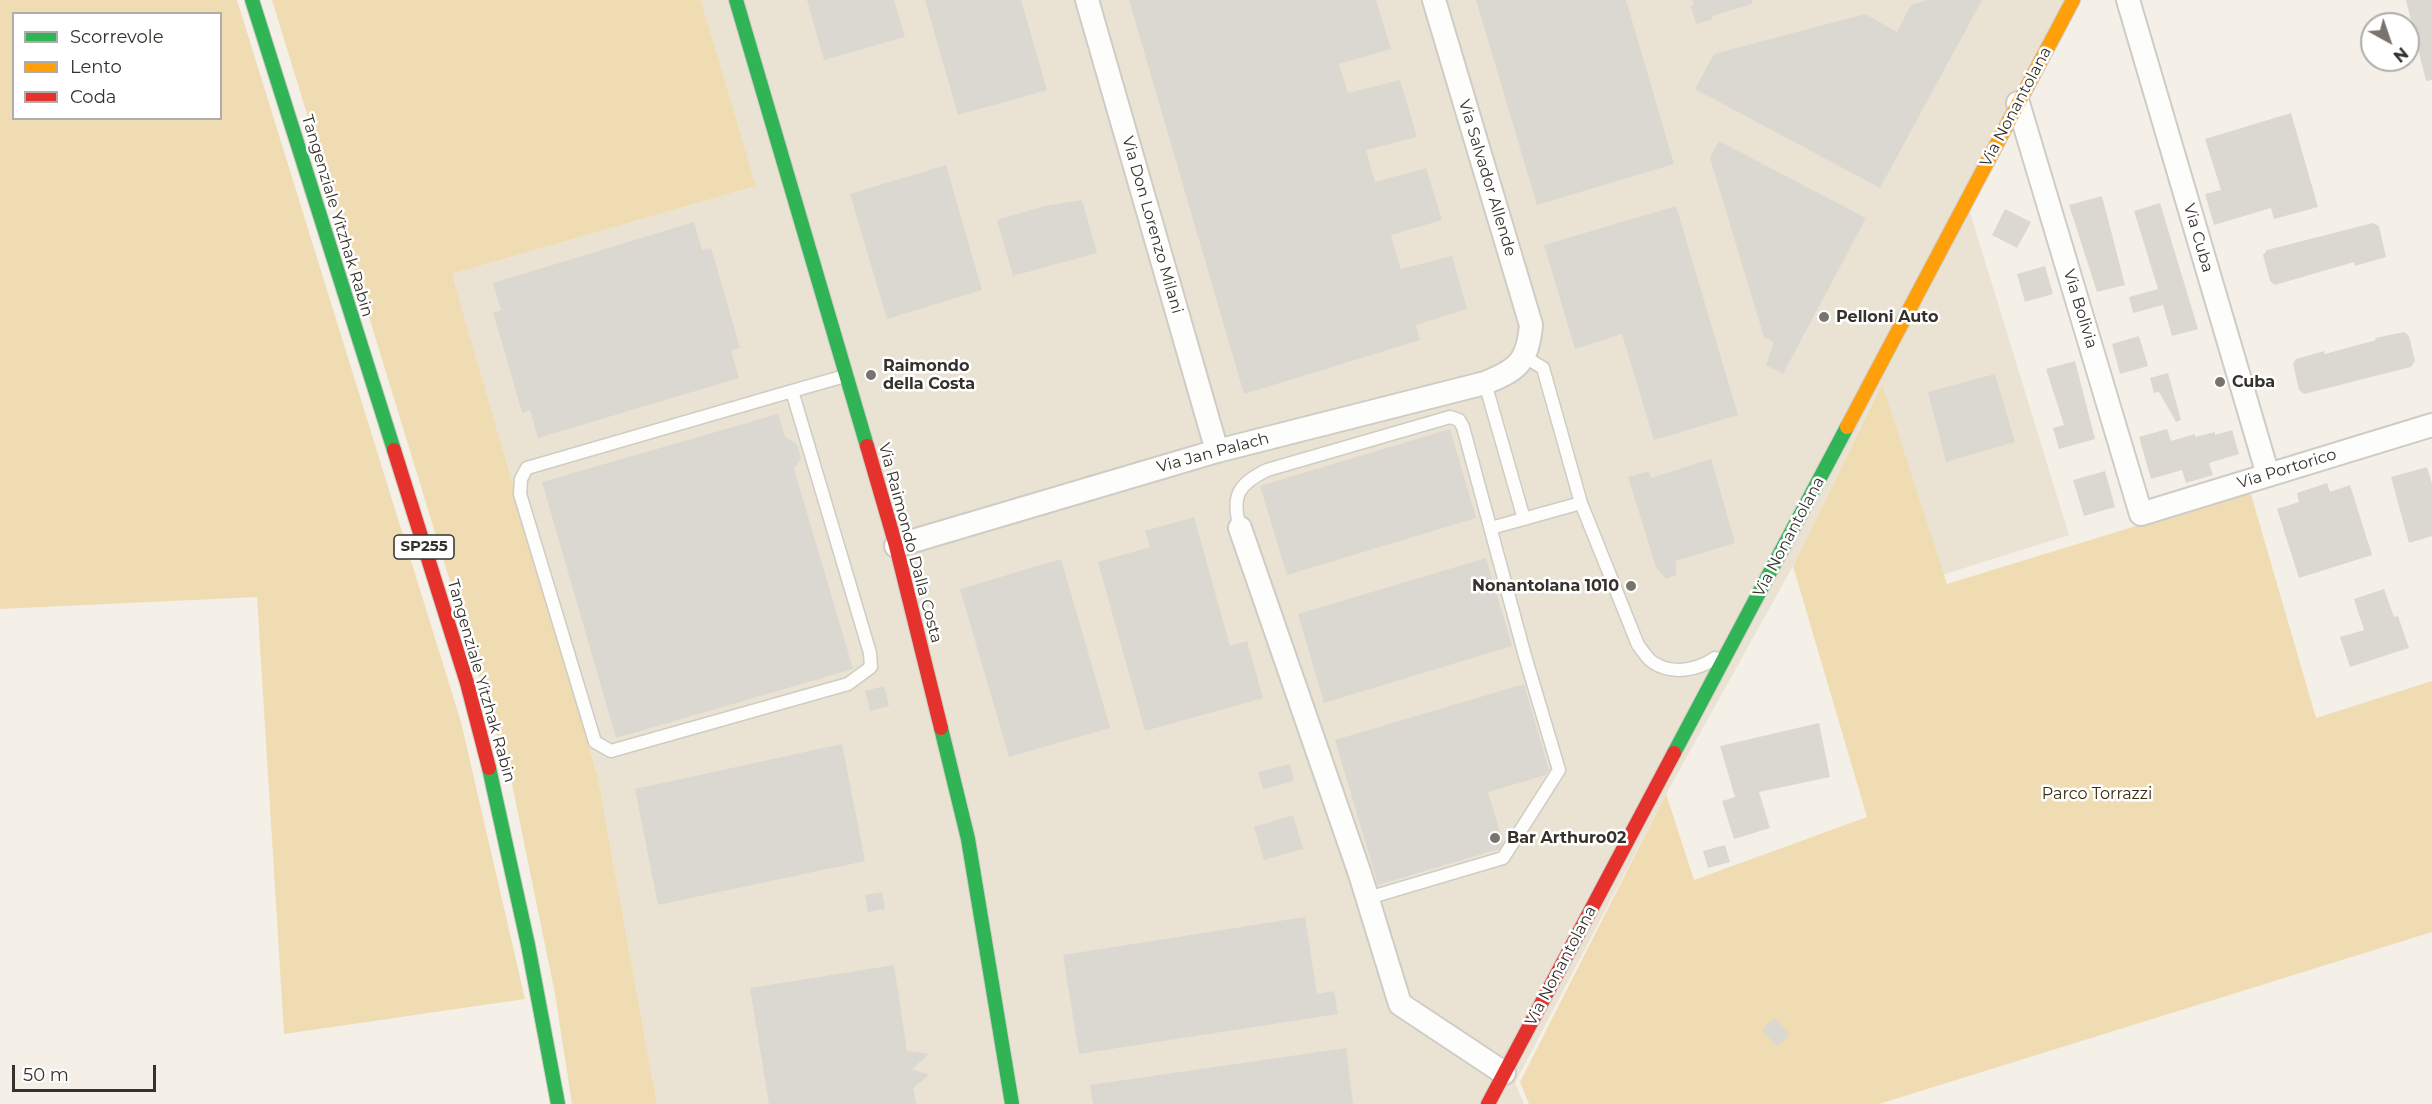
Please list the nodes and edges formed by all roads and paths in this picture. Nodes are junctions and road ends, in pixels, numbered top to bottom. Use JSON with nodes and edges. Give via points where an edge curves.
{"nodes":[{"id":1,"x":252,"y":0,"type":"edge"},
{"id":2,"x":736,"y":0,"type":"edge"},
{"id":3,"x":1087,"y":0,"type":"edge"},
{"id":4,"x":1434,"y":0,"type":"edge"},
{"id":5,"x":2073,"y":0,"type":"edge"},
{"id":6,"x":2128,"y":0,"type":"edge"},
{"id":7,"x":2018,"y":104,"type":"junction"},
{"id":8,"x":1525,"y":357,"type":"junction"},
{"id":9,"x":846,"y":376,"type":"junction"},
{"id":10,"x":1485,"y":383,"type":"junction"},
{"id":11,"x":792,"y":391,"type":"junction"},
{"id":12,"x":2432,"y":424,"type":"edge"},
{"id":13,"x":1217,"y":451,"type":"junction"},
{"id":14,"x":2268,"y":475,"type":"junction"},
{"id":15,"x":1581,"y":503,"type":"junction"},
{"id":16,"x":2142,"y":514,"type":"joint"},
{"id":17,"x":1524,"y":519,"type":"junction"},
{"id":18,"x":1240,"y":528,"type":"joint"},
{"id":19,"x":1491,"y":528,"type":"junction"},
{"id":20,"x":896,"y":546,"type":"junction"},
{"id":21,"x":1729,"y":650,"type":"junction"},
{"id":22,"x":1368,"y":898,"type":"junction"},
{"id":23,"x":1504,"y":1074,"type":"junction"},
{"id":24,"x":558,"y":1104,"type":"edge"},
{"id":25,"x":1012,"y":1104,"type":"edge"},
{"id":26,"x":1488,"y":1104,"type":"edge"}],
"edges":[{"from":1,"to":24,"type":"main road","name":"Tangenziale Yitzhak Rabin","number":"SP255","via":[[467,683],[538,988]]},
{"from":2,"to":9,"type":"main road","name":"Via Raimondo Dalla Costa"},
{"from":3,"to":13,"type":"street","name":"Via Don Lorenzo Milani"},
{"from":4,"to":8,"type":"street","name":"Via Salvador Allende","via":[[1531,325]]},
{"from":5,"to":7,"type":"main road","name":"Via Nonantolana"},
{"from":6,"to":14,"type":"street","name":"Via Cuba"},
{"from":7,"to":16,"type":"street","name":"Via Bolivia"},
{"from":7,"to":21,"type":"main road","name":"Via Nonantolana"},
{"from":8,"to":10,"type":"street","name":"Via Jan Palach","via":[[1508,374]]},
{"from":8,"to":15,"type":"lane","via":[[1543,368]]},
{"from":9,"to":11,"type":"lane"},
{"from":9,"to":20,"type":"main road","name":"Via Raimondo Dalla Costa"},
{"from":10,"to":13,"type":"street","name":"Via Jan Palach"},
{"from":10,"to":17,"type":"lane"},
{"from":11,"to":11,"type":"lane","via":[[527,468],[521,479],[520,494],[595,742],[601,747],[611,751],[848,684],[871,667]]},
{"from":12,"to":14,"type":"street","name":"Via Portorico"},
{"from":13,"to":20,"type":"street","name":"Via Jan Palach"},
{"from":14,"to":16,"type":"street","name":"Via Portorico"},
{"from":15,"to":17,"type":"lane"},
{"from":15,"to":21,"type":"lane","via":[[1638,645],[1653,663],[1672,670],[1702,666]]},
{"from":17,"to":19,"type":"lane"},
{"from":18,"to":19,"type":"lane","via":[[1235,512],[1236,495],[1251,478],[1450,417],[1459,420],[1463,427]]},
{"from":18,"to":22,"type":"street"},
{"from":19,"to":22,"type":"lane","via":[[1559,770],[1503,858]]},
{"from":20,"to":25,"type":"main road","name":"Via Raimondo Dalla Costa","via":[[968,839]]},
{"from":21,"to":23,"type":"main road","name":"Via Nonantolana"},
{"from":22,"to":23,"type":"street","via":[[1400,1004]]},
{"from":23,"to":26,"type":"main road","name":"Via Nonantolana"}]}
